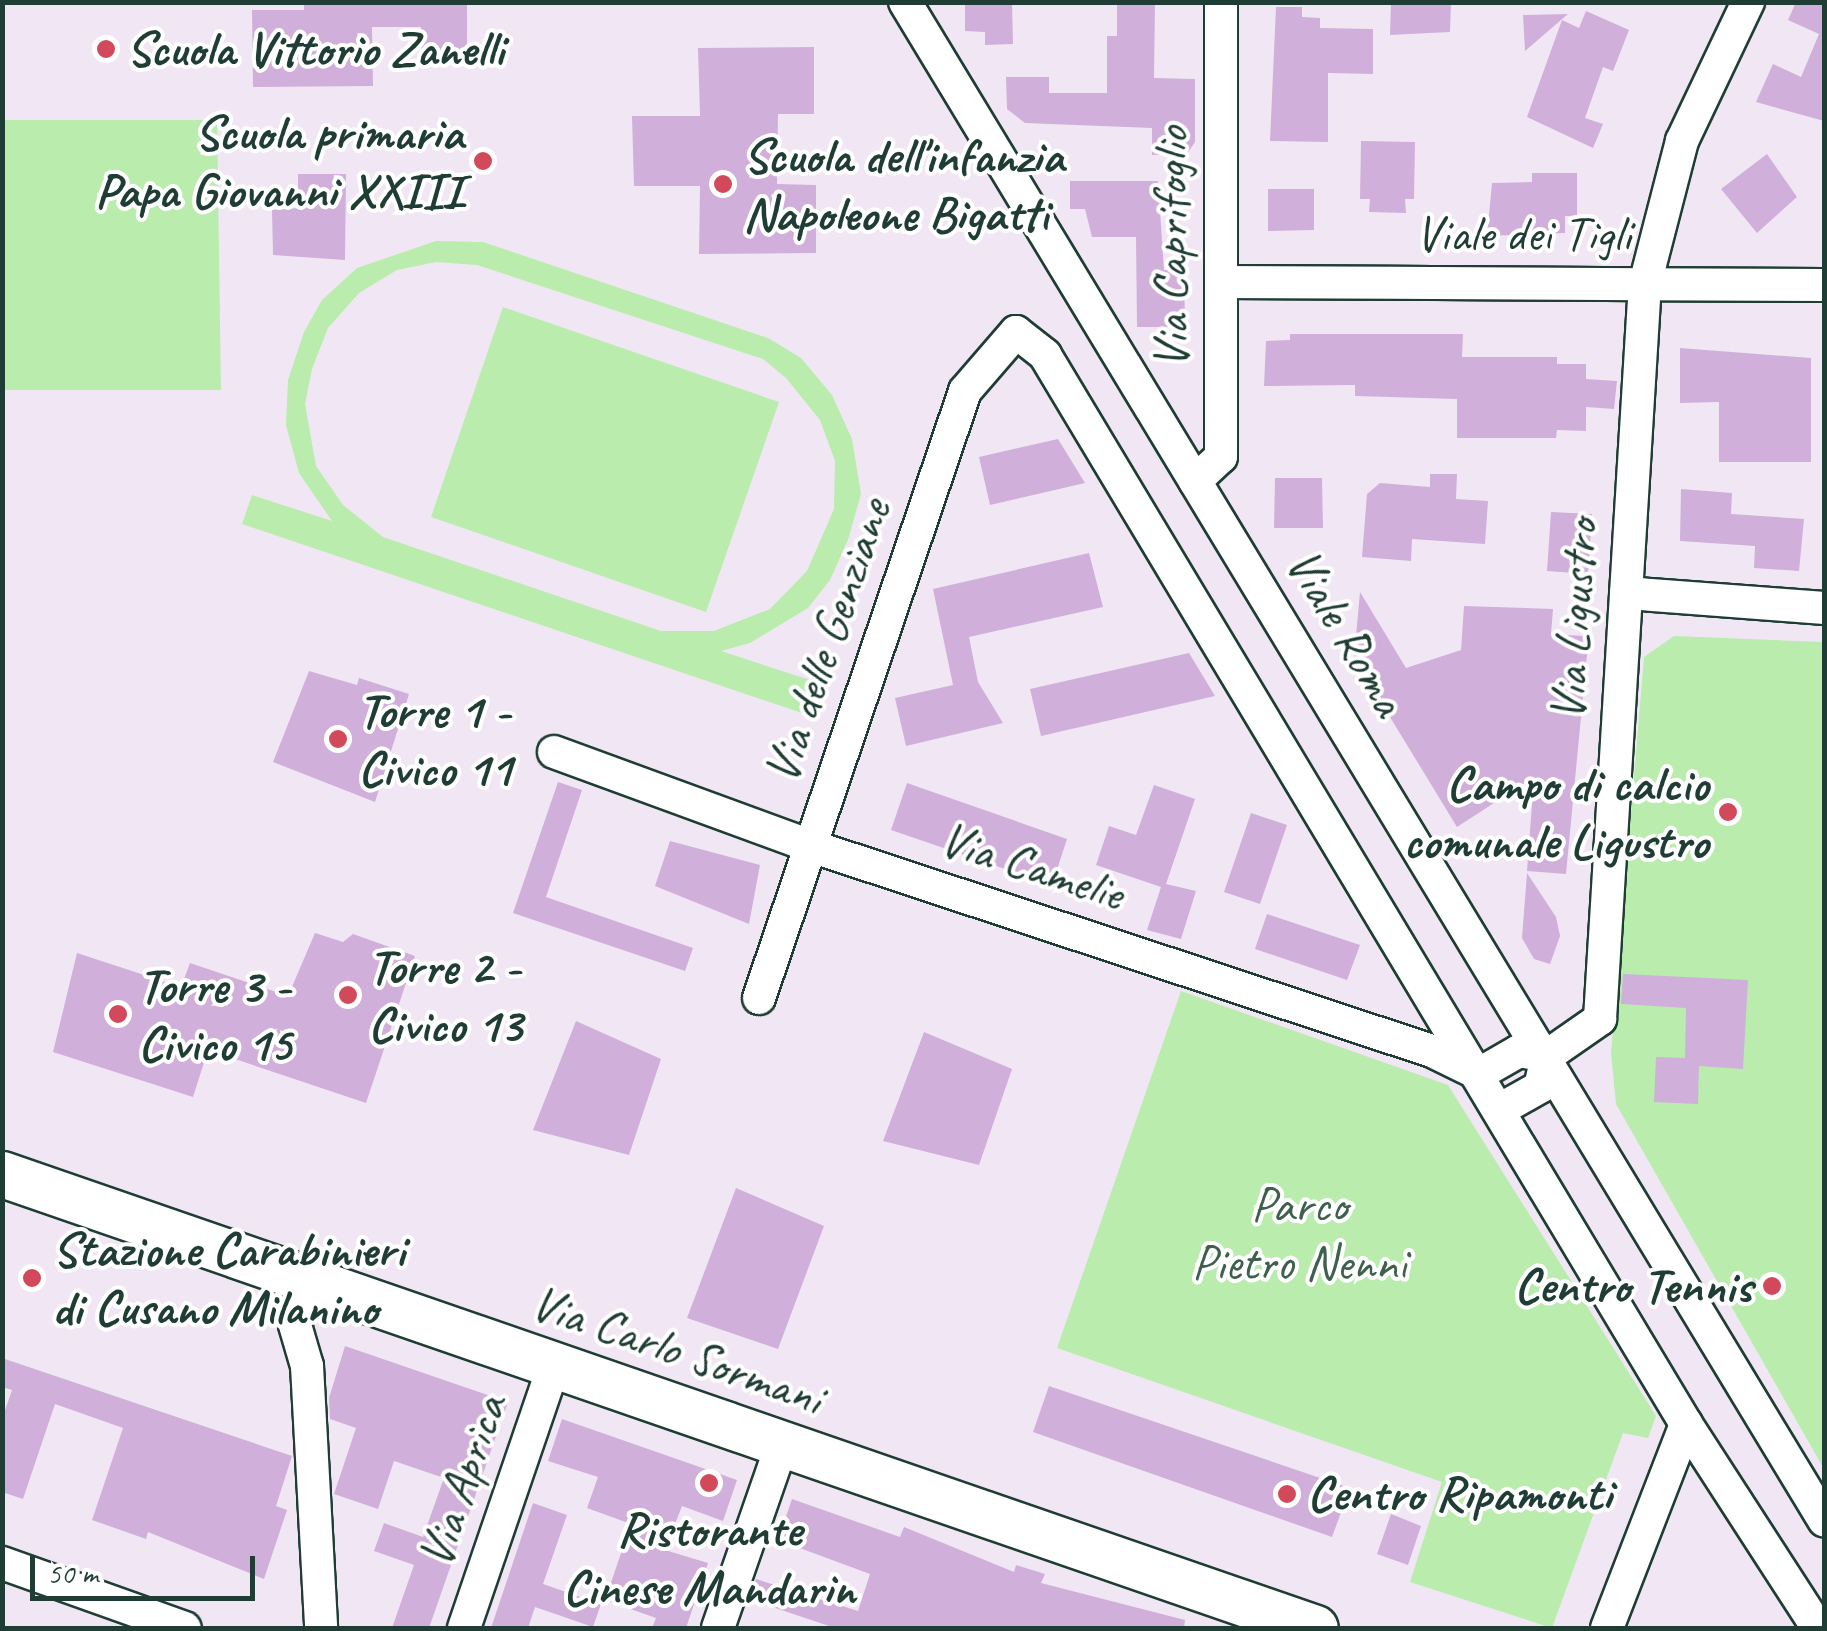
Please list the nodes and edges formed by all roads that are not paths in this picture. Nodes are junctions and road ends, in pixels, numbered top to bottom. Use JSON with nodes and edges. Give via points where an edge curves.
{"nodes":[{"id":1,"x":905,"y":2,"type":"edge"},
{"id":2,"x":1221,"y":2,"type":"edge"},
{"id":3,"x":1748,"y":2,"type":"edge"},
{"id":4,"x":1221,"y":282,"type":"junction"},
{"id":5,"x":1646,"y":284,"type":"junction"},
{"id":6,"x":1824,"y":285,"type":"edge"},
{"id":7,"x":1195,"y":481,"type":"junction"},
{"id":8,"x":1626,"y":594,"type":"junction"},
{"id":9,"x":1824,"y":608,"type":"edge"},
{"id":10,"x":554,"y":752,"type":"dead end"},
{"id":11,"x":812,"y":846,"type":"junction"},
{"id":12,"x":758,"y":998,"type":"dead end"},
{"id":13,"x":1547,"y":1056,"type":"junction"},
{"id":14,"x":1479,"y":1074,"type":"junction"},
{"id":15,"x":1500,"y":1109,"type":"junction"},
{"id":16,"x":2,"y":1174,"type":"edge"},
{"id":17,"x":309,"y":1280,"type":"junction"},
{"id":18,"x":554,"y":1365,"type":"junction"},
{"id":19,"x":1686,"y":1424,"type":"junction"},
{"id":20,"x":782,"y":1444,"type":"junction"},
{"id":21,"x":1824,"y":1520,"type":"edge"},
{"id":22,"x":2,"y":1564,"type":"edge"},
{"id":23,"x":186,"y":1628,"type":"edge"},
{"id":24,"x":321,"y":1628,"type":"edge"},
{"id":25,"x":464,"y":1628,"type":"edge"},
{"id":26,"x":718,"y":1628,"type":"edge"},
{"id":27,"x":1315,"y":1628,"type":"edge"},
{"id":28,"x":1606,"y":1628,"type":"edge"},
{"id":29,"x":1818,"y":1628,"type":"edge"}],
"edges":[{"from":1,"to":7,"type":"street","name":"Viale Roma"},
{"from":2,"to":4,"type":"street","name":"Via Caprifoglio"},
{"from":3,"to":5,"type":"street","name":"Via Ligustro","via":[[1682,141]]},
{"from":4,"to":5,"type":"street","name":"Viale dei Tigli"},
{"from":4,"to":7,"type":"street","name":"Via Caprifoglio","via":[[1221,456]]},
{"from":5,"to":6,"type":"street","name":"Viale dei Tigli"},
{"from":5,"to":8,"type":"street","name":"Via Ligustro"},
{"from":7,"to":13,"type":"street","name":"Viale Roma"},
{"from":8,"to":9,"type":"street"},
{"from":8,"to":13,"type":"street","name":"Via Ligustro","via":[[1600,1019]]},
{"from":10,"to":11,"type":"street","name":"Via Camelie"},
{"from":11,"to":12,"type":"street","name":"Via delle Genziane"},
{"from":11,"to":14,"type":"street","name":"Via Camelie","via":[[1432,1051]]},
{"from":11,"to":14,"type":"street","name":"Via delle Genziane","via":[[966,391],[1016,332],[1045,354]]},
{"from":13,"to":14,"type":"street","via":[[1519,1052]]},
{"from":13,"to":15,"type":"street","via":[[1540,1087]]},
{"from":13,"to":21,"type":"street","name":"Viale Roma"},
{"from":14,"to":15,"type":"street"},
{"from":15,"to":19,"type":"street"},
{"from":16,"to":17,"type":"main road","name":"Via Carlo Sormani"},
{"from":17,"to":18,"type":"main road","name":"Via Carlo Sormani"},
{"from":17,"to":24,"type":"street","via":[[296,1342],[307,1366]]},
{"from":18,"to":20,"type":"main road","name":"Via Carlo Sormani"},
{"from":18,"to":25,"type":"street","name":"Via Aprica"},
{"from":19,"to":28,"type":"street"},
{"from":19,"to":29,"type":"street"},
{"from":20,"to":26,"type":"street"},
{"from":20,"to":27,"type":"main road","name":"Via Carlo Sormani"},
{"from":22,"to":23,"type":"street"}]}
